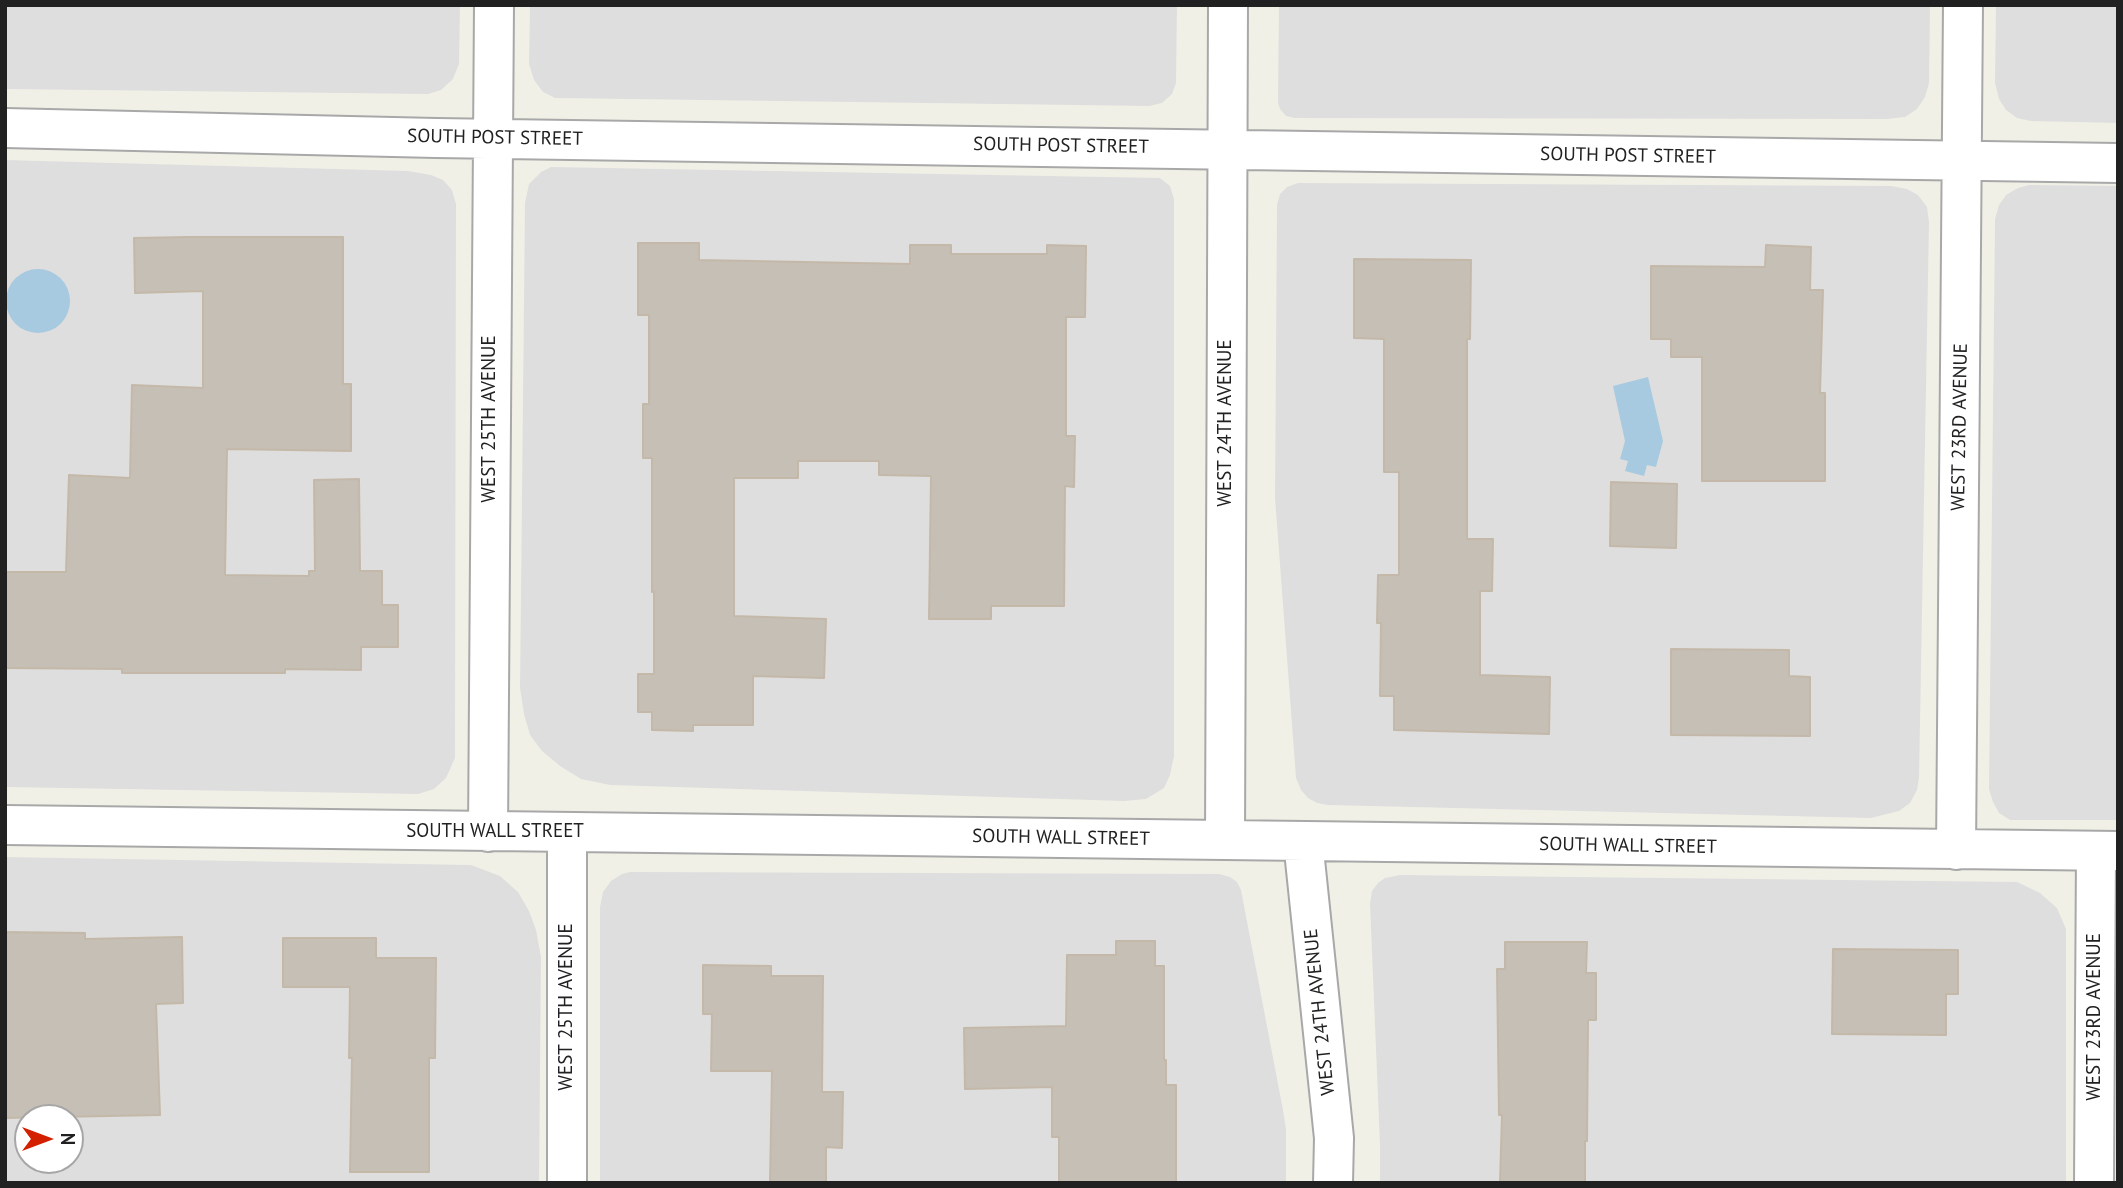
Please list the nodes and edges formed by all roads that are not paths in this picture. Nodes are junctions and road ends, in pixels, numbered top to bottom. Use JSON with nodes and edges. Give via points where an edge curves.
{"nodes":[{"id":1,"x":494,"y":5,"type":"edge"},
{"id":2,"x":1228,"y":5,"type":"edge"},
{"id":3,"x":1963,"y":5,"type":"edge"},
{"id":4,"x":5,"y":128,"type":"edge"},
{"id":5,"x":492,"y":139,"type":"junction"},
{"id":6,"x":1226,"y":149,"type":"junction"},
{"id":7,"x":1963,"y":161,"type":"junction"},
{"id":8,"x":2118,"y":163,"type":"edge"},
{"id":9,"x":5,"y":825,"type":"edge"},
{"id":10,"x":488,"y":832,"type":"junction"},
{"id":11,"x":567,"y":832,"type":"junction"},
{"id":12,"x":1225,"y":841,"type":"junction"},
{"id":13,"x":1303,"y":841,"type":"junction"},
{"id":14,"x":1956,"y":849,"type":"junction"},
{"id":15,"x":2107,"y":851,"type":"edge"},
{"id":16,"x":567,"y":1183,"type":"edge"},
{"id":17,"x":1334,"y":1183,"type":"edge"},
{"id":18,"x":2094,"y":1183,"type":"edge"}],
"edges":[{"from":1,"to":5,"type":"street","name":"WEST 25TH AVENUE"},
{"from":2,"to":6,"type":"street","name":"WEST 24TH AVENUE"},
{"from":3,"to":7,"type":"street","name":"WEST 23RD AVENUE"},
{"from":4,"to":5,"type":"street","name":"SOUTH POST STREET"},
{"from":5,"to":6,"type":"street","name":"SOUTH POST STREET"},
{"from":5,"to":10,"type":"street","name":"WEST 25TH AVENUE"},
{"from":6,"to":7,"type":"street","name":"SOUTH POST STREET"},
{"from":6,"to":12,"type":"street","name":"WEST 24TH AVENUE"},
{"from":7,"to":8,"type":"street","name":"SOUTH POST STREET"},
{"from":7,"to":14,"type":"street","name":"WEST 23RD AVENUE"},
{"from":9,"to":10,"type":"street","name":"SOUTH WALL STREET"},
{"from":10,"to":11,"type":"street","name":"SOUTH WALL STREET"},
{"from":11,"to":12,"type":"street","name":"SOUTH WALL STREET"},
{"from":11,"to":16,"type":"street","name":"WEST 25TH AVENUE"},
{"from":12,"to":13,"type":"street","name":"SOUTH WALL STREET"},
{"from":13,"to":14,"type":"street","name":"SOUTH WALL STREET"},
{"from":13,"to":17,"type":"street","name":"WEST 24TH AVENUE","via":[[1334,1138]]},
{"from":14,"to":15,"type":"street","name":"SOUTH WALL STREET"},
{"from":15,"to":18,"type":"street","name":"WEST 23RD AVENUE"}]}
